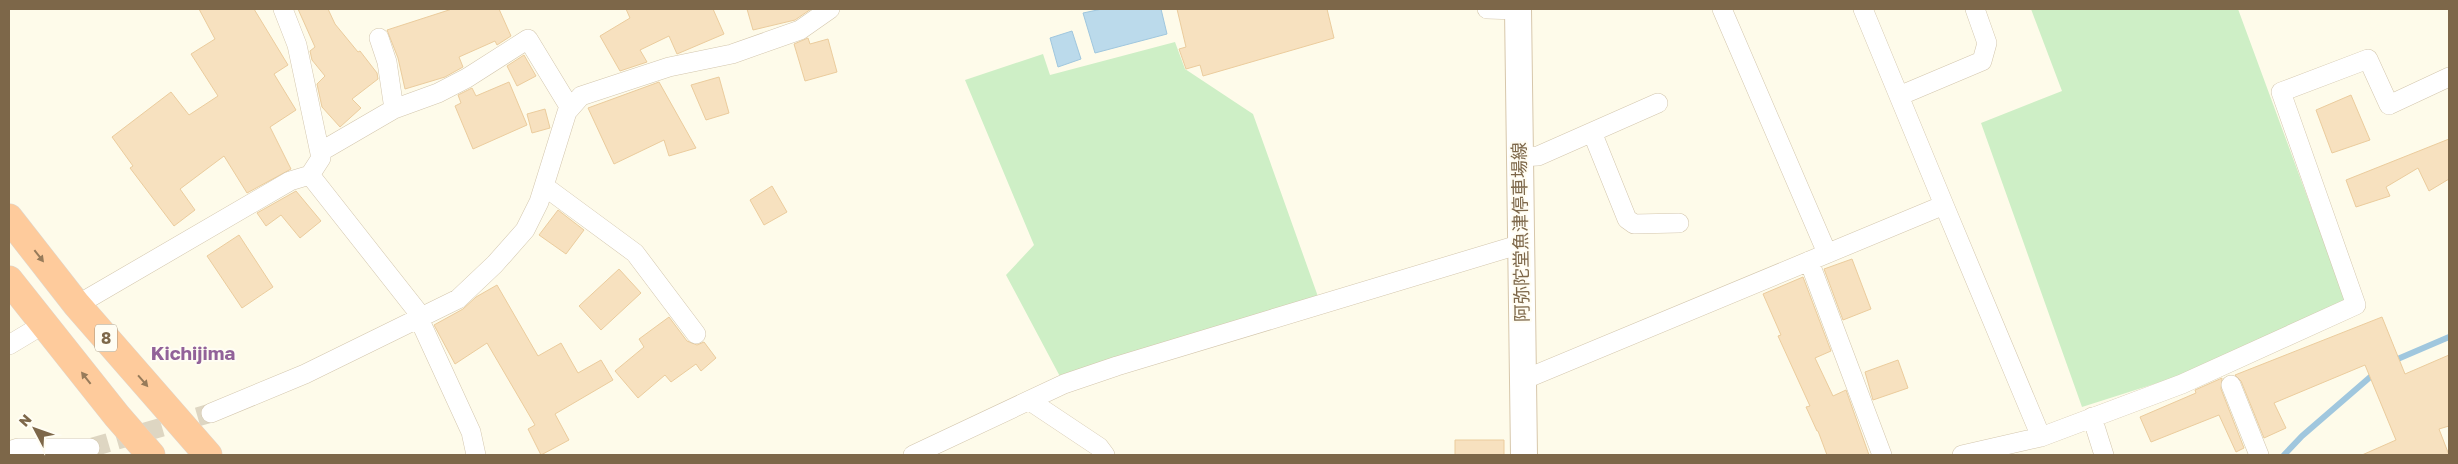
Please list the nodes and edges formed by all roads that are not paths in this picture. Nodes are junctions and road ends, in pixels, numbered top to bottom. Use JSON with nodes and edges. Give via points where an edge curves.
{"nodes":[{"id":1,"x":283,"y":9,"type":"edge"},
{"id":2,"x":830,"y":9,"type":"edge"},
{"id":3,"x":1487,"y":9,"type":"edge"},
{"id":4,"x":1518,"y":9,"type":"edge"},
{"id":5,"x":1722,"y":9,"type":"edge"},
{"id":6,"x":1863,"y":9,"type":"edge"},
{"id":7,"x":1975,"y":9,"type":"edge"},
{"id":8,"x":379,"y":38,"type":"dead end"},
{"id":9,"x":2449,"y":77,"type":"edge"},
{"id":10,"x":1899,"y":96,"type":"junction"},
{"id":11,"x":1658,"y":103,"type":"dead end"},
{"id":12,"x":570,"y":108,"type":"junction"},
{"id":13,"x":394,"y":109,"type":"junction"},
{"id":14,"x":1592,"y":132,"type":"junction"},
{"id":15,"x":320,"y":152,"type":"junction"},
{"id":16,"x":1520,"y":157,"type":"junction"},
{"id":17,"x":310,"y":175,"type":"junction"},
{"id":18,"x":544,"y":186,"type":"junction"},
{"id":19,"x":1944,"y":205,"type":"junction"},
{"id":20,"x":9,"y":218,"type":"edge"},
{"id":21,"x":1679,"y":223,"type":"dead end"},
{"id":22,"x":1521,"y":244,"type":"junction"},
{"id":23,"x":1827,"y":253,"type":"junction"},
{"id":24,"x":1810,"y":261,"type":"junction"},
{"id":25,"x":9,"y":280,"type":"edge"},
{"id":26,"x":77,"y":305,"type":"junction"},
{"id":27,"x":421,"y":316,"type":"junction"},
{"id":28,"x":44,"y":324,"type":"junction"},
{"id":29,"x":696,"y":334,"type":"dead end"},
{"id":30,"x":9,"y":345,"type":"edge"},
{"id":31,"x":1523,"y":380,"type":"junction"},
{"id":32,"x":2231,"y":386,"type":"dead end"},
{"id":33,"x":1030,"y":400,"type":"junction"},
{"id":34,"x":211,"y":413,"type":"tunnel mouth"},
{"id":35,"x":2092,"y":417,"type":"junction"},
{"id":36,"x":2041,"y":436,"type":"junction"},
{"id":37,"x":90,"y":448,"type":"tunnel mouth"},
{"id":38,"x":9,"y":450,"type":"edge"},
{"id":39,"x":151,"y":455,"type":"edge"},
{"id":40,"x":208,"y":455,"type":"edge"},
{"id":41,"x":476,"y":455,"type":"edge"},
{"id":42,"x":913,"y":455,"type":"edge"},
{"id":43,"x":1105,"y":455,"type":"edge"},
{"id":44,"x":1524,"y":455,"type":"edge"},
{"id":45,"x":1882,"y":455,"type":"edge"},
{"id":46,"x":1962,"y":455,"type":"edge"},
{"id":47,"x":2104,"y":455,"type":"edge"},
{"id":48,"x":2258,"y":455,"type":"edge"}],
"edges":[{"from":1,"to":15,"type":"street","via":[[297,45]]},
{"from":2,"to":12,"type":"street","via":[[800,30],[732,54],[669,67],[581,96]]},
{"from":3,"to":4,"type":"street"},
{"from":4,"to":16,"type":"main road","name":"阿弥陀堂魚津停車場線"},
{"from":5,"to":23,"type":"street"},
{"from":6,"to":10,"type":"street"},
{"from":7,"to":10,"type":"street","via":[[1987,43],[1982,61]]},
{"from":8,"to":13,"type":"street","via":[[387,62]]},
{"from":9,"to":35,"type":"street","via":[[2388,105],[2368,59],[2281,92],[2356,305],[2182,384]]},
{"from":10,"to":19,"type":"street"},
{"from":11,"to":14,"type":"street"},
{"from":12,"to":13,"type":"street","via":[[528,39],[467,78]]},
{"from":12,"to":18,"type":"street"},
{"from":13,"to":15,"type":"street"},
{"from":14,"to":16,"type":"street","via":[[1538,156]]},
{"from":14,"to":21,"type":"street","via":[[1627,219],[1634,224]]},
{"from":15,"to":17,"type":"street","via":[[321,158]]},
{"from":16,"to":22,"type":"main road","name":"阿弥陀堂魚津停車場線"},
{"from":17,"to":26,"type":"street","via":[[290,181]]},
{"from":17,"to":27,"type":"street"},
{"from":18,"to":27,"type":"street","via":[[525,230],[494,264],[458,299]]},
{"from":18,"to":29,"type":"street","via":[[635,253]]},
{"from":19,"to":23,"type":"street"},
{"from":19,"to":36,"type":"street"},
{"from":20,"to":26,"type":"highway","number":"8","one_way":true},
{"from":22,"to":31,"type":"main road","name":"阿弥陀堂魚津停車場線"},
{"from":22,"to":33,"type":"street","via":[[1117,366],[1064,384]]},
{"from":23,"to":24,"type":"street"},
{"from":24,"to":31,"type":"street"},
{"from":24,"to":45,"type":"street"},
{"from":25,"to":28,"type":"highway","number":"8"},
{"from":26,"to":40,"type":"highway","number":"8","one_way":true},
{"from":27,"to":34,"type":"street","via":[[304,374]]},
{"from":27,"to":41,"type":"street","via":[[421,323],[471,432]]},
{"from":28,"to":30,"type":"street"},
{"from":39,"to":28,"type":"highway","number":"8","one_way":true},
{"from":31,"to":44,"type":"main road","name":"阿弥陀堂魚津停車場線"},
{"from":32,"to":48,"type":"street"},
{"from":33,"to":42,"type":"street"},
{"from":33,"to":43,"type":"street","via":[[1099,447]]},
{"from":35,"to":36,"type":"street"},
{"from":35,"to":47,"type":"street"},
{"from":36,"to":46,"type":"street"},
{"from":37,"to":38,"type":"street"}]}
